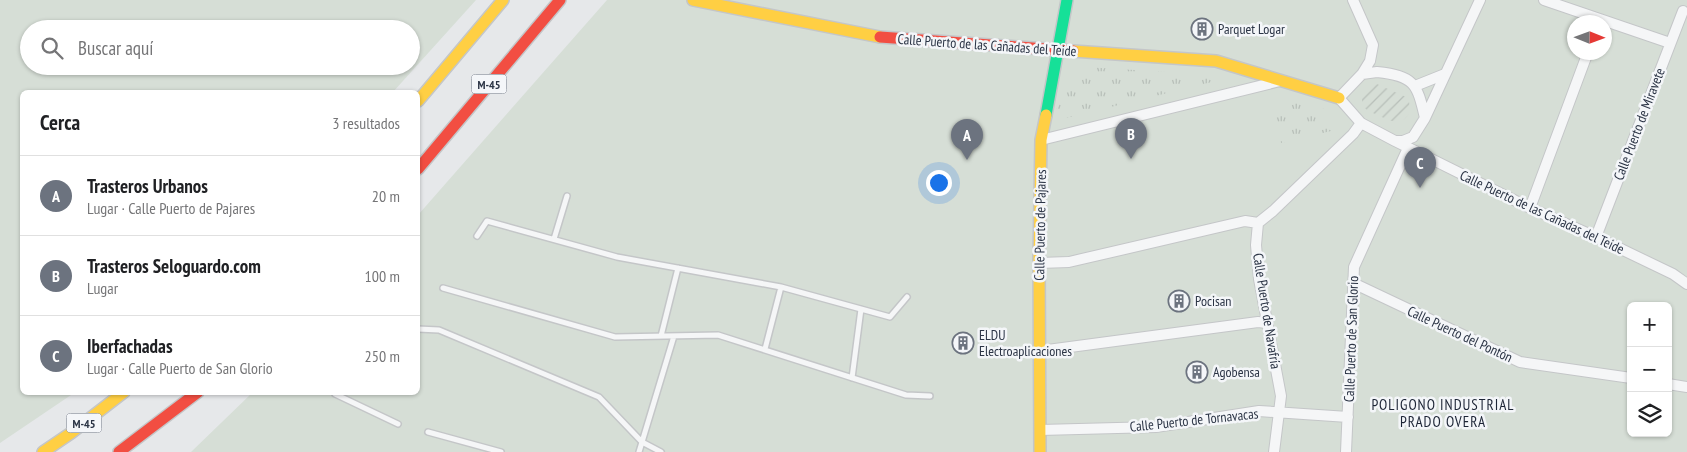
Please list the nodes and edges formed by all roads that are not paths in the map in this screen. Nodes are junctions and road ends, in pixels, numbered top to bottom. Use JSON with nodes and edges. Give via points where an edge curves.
{"nodes":[{"id":1,"x":503,"y":0,"type":"edge"},
{"id":2,"x":560,"y":0,"type":"edge"},
{"id":3,"x":693,"y":0,"type":"edge"},
{"id":4,"x":1068,"y":0,"type":"edge"},
{"id":5,"x":1352,"y":0,"type":"edge"},
{"id":6,"x":1480,"y":0,"type":"edge"},
{"id":7,"x":1544,"y":0,"type":"edge"},
{"id":8,"x":1683,"y":11,"type":"dead end"},
{"id":9,"x":1583,"y":15,"type":"edge"},
{"id":10,"x":1612,"y":25,"type":"edge"},
{"id":11,"x":1670,"y":43,"type":"junction"},
{"id":12,"x":1058,"y":50,"type":"junction"},
{"id":13,"x":1585,"y":60,"type":"edge"},
{"id":14,"x":1362,"y":74,"type":"junction"},
{"id":15,"x":1445,"y":74,"type":"junction"},
{"id":16,"x":1282,"y":80,"type":"junction"},
{"id":17,"x":1415,"y":86,"type":"junction"},
{"id":18,"x":1339,"y":98,"type":"junction"},
{"id":19,"x":420,"y":99,"type":"edge"},
{"id":20,"x":1425,"y":118,"type":"junction"},
{"id":21,"x":1361,"y":123,"type":"junction"},
{"id":22,"x":1419,"y":130,"type":"junction"},
{"id":23,"x":1041,"y":140,"type":"junction"},
{"id":24,"x":1395,"y":141,"type":"junction"},
{"id":25,"x":1408,"y":148,"type":"junction"},
{"id":26,"x":1429,"y":158,"type":"junction"},
{"id":27,"x":420,"y":167,"type":"edge"},
{"id":28,"x":567,"y":196,"type":"dead end"},
{"id":29,"x":1530,"y":208,"type":"junction"},
{"id":30,"x":1258,"y":223,"type":"junction"},
{"id":31,"x":477,"y":236,"type":"dead end"},
{"id":32,"x":1596,"y":237,"type":"junction"},
{"id":33,"x":554,"y":239,"type":"junction"},
{"id":34,"x":1039,"y":263,"type":"junction"},
{"id":35,"x":678,"y":268,"type":"junction"},
{"id":36,"x":1353,"y":283,"type":"junction"},
{"id":37,"x":1687,"y":284,"type":"edge"},
{"id":38,"x":780,"y":287,"type":"junction"},
{"id":39,"x":443,"y":288,"type":"dead end"},
{"id":40,"x":907,"y":297,"type":"dead end"},
{"id":41,"x":861,"y":309,"type":"junction"},
{"id":42,"x":1267,"y":322,"type":"junction"},
{"id":43,"x":420,"y":330,"type":"edge"},
{"id":44,"x":661,"y":336,"type":"junction"},
{"id":45,"x":674,"y":336,"type":"junction"},
{"id":46,"x":765,"y":350,"type":"junction"},
{"id":47,"x":1040,"y":351,"type":"junction"},
{"id":48,"x":1627,"y":377,"type":"edge"},
{"id":49,"x":852,"y":378,"type":"junction"},
{"id":50,"x":1672,"y":384,"type":"edge"},
{"id":51,"x":1687,"y":386,"type":"edge"},
{"id":52,"x":120,"y":395,"type":"edge"},
{"id":53,"x":194,"y":395,"type":"edge"},
{"id":54,"x":337,"y":395,"type":"edge"},
{"id":55,"x":930,"y":396,"type":"dead end"},
{"id":56,"x":1280,"y":413,"type":"junction"},
{"id":57,"x":1348,"y":417,"type":"junction"},
{"id":58,"x":398,"y":424,"type":"dead end"},
{"id":59,"x":1040,"y":430,"type":"junction"},
{"id":60,"x":428,"y":432,"type":"dead end"},
{"id":61,"x":642,"y":442,"type":"junction"},
{"id":62,"x":43,"y":452,"type":"edge"},
{"id":63,"x":119,"y":452,"type":"edge"},
{"id":64,"x":502,"y":452,"type":"edge"},
{"id":65,"x":639,"y":452,"type":"edge"},
{"id":66,"x":661,"y":452,"type":"edge"},
{"id":67,"x":1040,"y":452,"type":"edge"},
{"id":68,"x":1274,"y":452,"type":"edge"},
{"id":69,"x":1346,"y":452,"type":"edge"}],
"edges":[{"from":1,"to":19,"type":"main road"},
{"from":2,"to":27,"type":"main road","number":"M-45"},
{"from":3,"to":12,"type":"main road","name":"Calle Puerto de las Cañadas del Teide","via":[[884,38]]},
{"from":4,"to":12,"type":"main road","name":"Calle Puerto de Pajares"},
{"from":5,"to":14,"type":"street","via":[[1373,45],[1370,61]]},
{"from":6,"to":15,"type":"street"},
{"from":7,"to":9,"type":"street"},
{"from":8,"to":11,"type":"street","name":"Calle Puerto de Miravete"},
{"from":10,"to":11,"type":"street"},
{"from":11,"to":32,"type":"street","name":"Calle Puerto de Miravete"},
{"from":12,"to":16,"type":"main road","name":"Calle Puerto de las Cañadas del Teide","via":[[1216,61]]},
{"from":12,"to":23,"type":"main road","name":"Calle Puerto de Pajares"},
{"from":13,"to":29,"type":"street"},
{"from":14,"to":17,"type":"street","via":[[1392,73]]},
{"from":14,"to":18,"type":"street"},
{"from":15,"to":17,"type":"street"},
{"from":15,"to":20,"type":"street"},
{"from":16,"to":18,"type":"main road","name":"Calle Puerto de las Cañadas del Teide"},
{"from":16,"to":23,"type":"street"},
{"from":17,"to":20,"type":"street"},
{"from":18,"to":21,"type":"street"},
{"from":20,"to":22,"type":"street"},
{"from":21,"to":24,"type":"street"},
{"from":21,"to":30,"type":"street"},
{"from":22,"to":24,"type":"street","via":[[1413,137]]},
{"from":22,"to":26,"type":"street","via":[[1418,140]]},
{"from":23,"to":34,"type":"main road","name":"Calle Puerto de Pajares"},
{"from":24,"to":25,"type":"street","name":"Calle Puerto de las Cañadas del Teide"},
{"from":25,"to":26,"type":"street","name":"Calle Puerto de las Cañadas del Teide"},
{"from":25,"to":36,"type":"street","name":"Calle Puerto de San Glorio","via":[[1354,267]]},
{"from":26,"to":29,"type":"street","name":"Calle Puerto de las Cañadas del Teide"},
{"from":28,"to":33,"type":"lane"},
{"from":29,"to":32,"type":"street","name":"Calle Puerto de las Cañadas del Teide"},
{"from":30,"to":34,"type":"street","via":[[1245,221],[1069,262]]},
{"from":30,"to":42,"type":"street","name":"Calle Puerto de Navafría","via":[[1259,279]]},
{"from":31,"to":33,"type":"lane","via":[[487,221]]},
{"from":32,"to":37,"type":"street","name":"Calle Puerto de las Cañadas del Teide"},
{"from":33,"to":35,"type":"lane","via":[[617,257]]},
{"from":34,"to":47,"type":"main road","name":"Calle Puerto de Pajares"},
{"from":35,"to":38,"type":"lane"},
{"from":35,"to":44,"type":"lane"},
{"from":36,"to":48,"type":"street","name":"Calle Puerto del Pontón","via":[[1520,362]]},
{"from":36,"to":57,"type":"street","name":"Calle Puerto de San Glorio"},
{"from":38,"to":41,"type":"lane"},
{"from":38,"to":46,"type":"lane"},
{"from":39,"to":44,"type":"lane","via":[[615,336]]},
{"from":40,"to":41,"type":"lane","via":[[890,317]]},
{"from":41,"to":49,"type":"lane"},
{"from":42,"to":47,"type":"street"},
{"from":42,"to":56,"type":"street","name":"Calle Puerto de Navafría","via":[[1281,396]]},
{"from":43,"to":61,"type":"lane","via":[[438,330],[599,397]]},
{"from":44,"to":45,"type":"lane"},
{"from":45,"to":46,"type":"lane","via":[[718,335]]},
{"from":45,"to":61,"type":"lane"},
{"from":46,"to":49,"type":"lane"},
{"from":47,"to":59,"type":"main road","name":"Calle Puerto de Pajares"},
{"from":49,"to":55,"type":"lane","via":[[906,395]]},
{"from":50,"to":51,"type":"street"},
{"from":52,"to":62,"type":"main road","number":"M-45"},
{"from":53,"to":63,"type":"main road"},
{"from":54,"to":58,"type":"lane"},
{"from":56,"to":57,"type":"street","name":"Calle Puerto de Tornavacas"},
{"from":56,"to":59,"type":"street","name":"Calle Puerto de Tornavacas","via":[[1258,412],[1156,427]]},
{"from":56,"to":68,"type":"street","name":"Calle Puerto de Navafría"},
{"from":57,"to":69,"type":"street","name":"Calle Puerto de San Glorio"},
{"from":59,"to":67,"type":"main road","name":"Calle Puerto de Pajares"},
{"from":60,"to":64,"type":"lane"},
{"from":61,"to":65,"type":"lane"},
{"from":61,"to":66,"type":"lane"}]}
